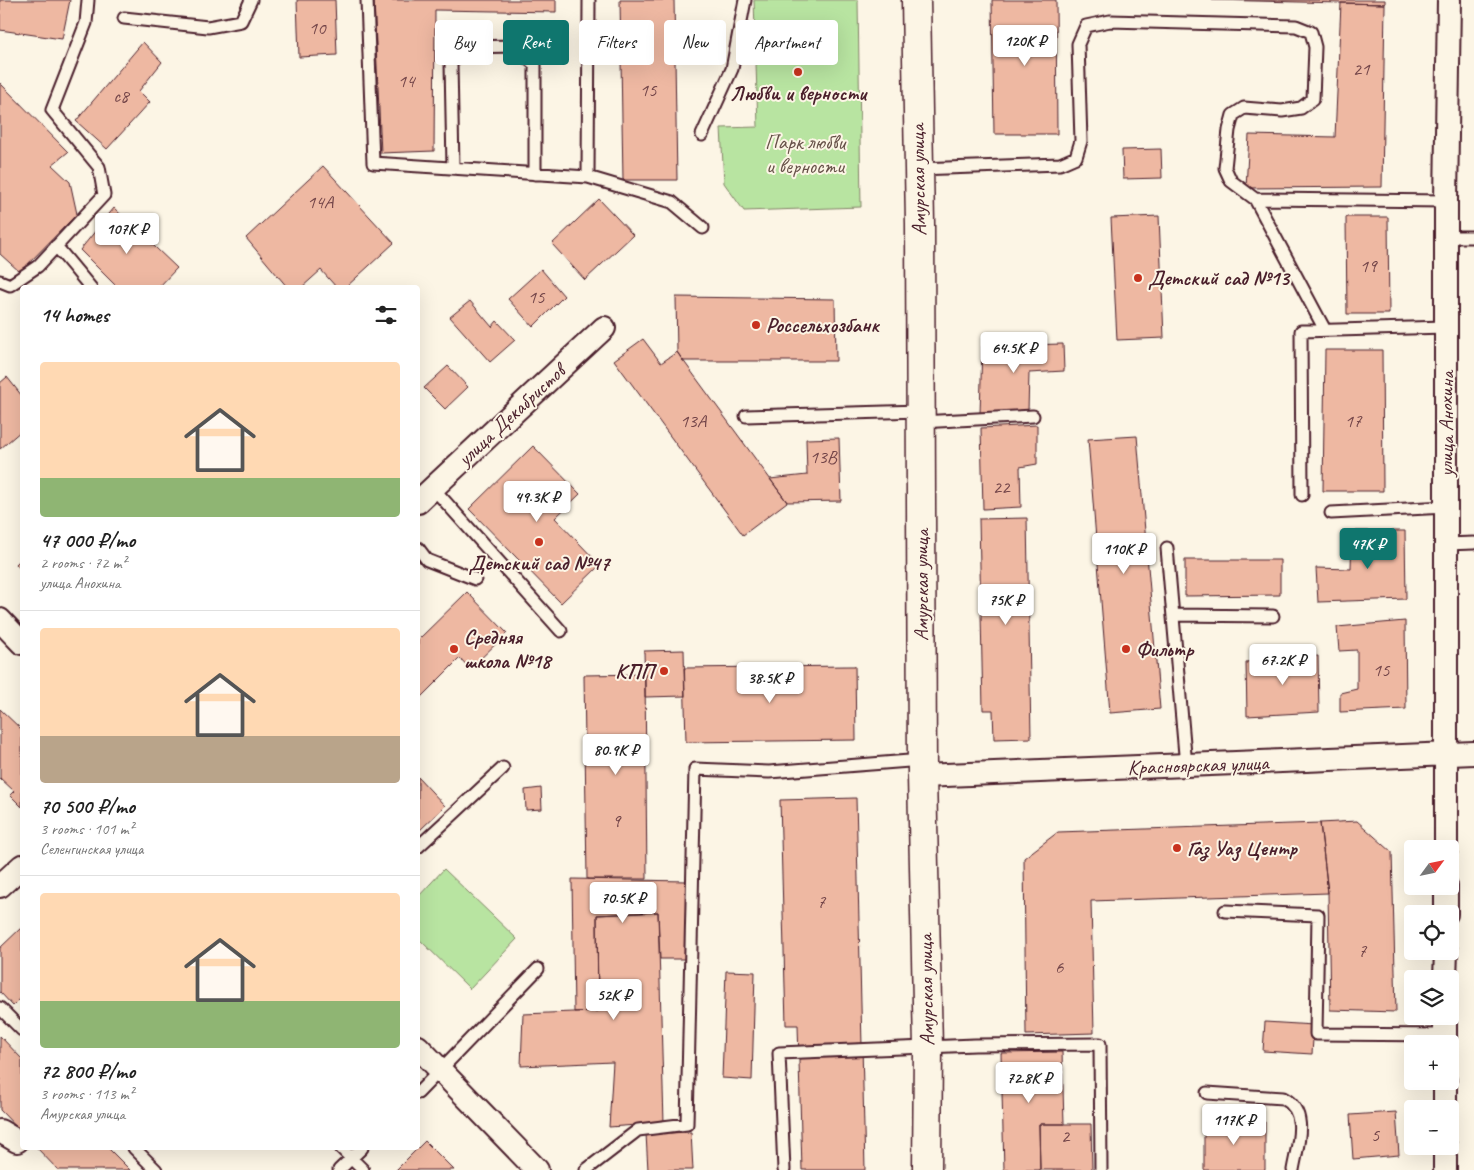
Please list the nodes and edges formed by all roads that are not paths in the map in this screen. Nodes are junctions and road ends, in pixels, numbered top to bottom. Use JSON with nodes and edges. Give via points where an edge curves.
{"nodes":[{"id":1,"x":88,"y":0,"type":"edge"},
{"id":2,"x":252,"y":0,"type":"edge"},
{"id":3,"x":367,"y":0,"type":"edge"},
{"id":4,"x":589,"y":0,"type":"edge"},
{"id":5,"x":745,"y":0,"type":"edge"},
{"id":6,"x":916,"y":0,"type":"edge"},
{"id":7,"x":1449,"y":0,"type":"edge"},
{"id":8,"x":124,"y":18,"type":"dead end"},
{"id":9,"x":702,"y":135,"type":"dead end"},
{"id":10,"x":453,"y":168,"type":"junction"},
{"id":11,"x":918,"y":170,"type":"junction"},
{"id":12,"x":535,"y":174,"type":"junction"},
{"id":13,"x":588,"y":177,"type":"junction"},
{"id":14,"x":1255,"y":199,"type":"junction"},
{"id":15,"x":1446,"y":201,"type":"junction"},
{"id":16,"x":703,"y":228,"type":"dead end"},
{"id":17,"x":1446,"y":237,"type":"junction"},
{"id":18,"x":1474,"y":237,"type":"edge"},
{"id":19,"x":56,"y":246,"type":"junction"},
{"id":20,"x":0,"y":281,"type":"edge"},
{"id":21,"x":88,"y":285,"type":"edge"},
{"id":22,"x":1446,"y":327,"type":"junction"},
{"id":23,"x":604,"y":328,"type":"dead end"},
{"id":24,"x":1325,"y":330,"type":"junction"},
{"id":25,"x":746,"y":416,"type":"dead end"},
{"id":26,"x":1033,"y":416,"type":"dead end"},
{"id":27,"x":920,"y":417,"type":"junction"},
{"id":28,"x":425,"y":495,"type":"edge"},
{"id":29,"x":1302,"y":495,"type":"dead end"},
{"id":30,"x":1446,"y":507,"type":"junction"},
{"id":31,"x":1331,"y":513,"type":"dead end"},
{"id":32,"x":1446,"y":544,"type":"junction"},
{"id":33,"x":1474,"y":544,"type":"edge"},
{"id":34,"x":1167,"y":548,"type":"dead end"},
{"id":35,"x":420,"y":550,"type":"edge"},
{"id":36,"x":475,"y":579,"type":"dead end"},
{"id":37,"x":1173,"y":615,"type":"junction"},
{"id":38,"x":1273,"y":616,"type":"dead end"},
{"id":39,"x":0,"y":620,"type":"edge"},
{"id":40,"x":561,"y":631,"type":"dead end"},
{"id":41,"x":20,"y":641,"type":"edge"},
{"id":42,"x":1474,"y":753,"type":"edge"},
{"id":43,"x":1447,"y":754,"type":"junction"},
{"id":44,"x":1186,"y":766,"type":"junction"},
{"id":45,"x":503,"y":768,"type":"dead end"},
{"id":46,"x":922,"y":768,"type":"junction"},
{"id":47,"x":1446,"y":840,"type":"edge"},
{"id":48,"x":420,"y":845,"type":"edge"},
{"id":49,"x":20,"y":868,"type":"edge"},
{"id":50,"x":0,"y":886,"type":"edge"},
{"id":51,"x":1225,"y":911,"type":"dead end"},
{"id":52,"x":538,"y":969,"type":"dead end"},
{"id":53,"x":0,"y":1008,"type":"edge"},
{"id":54,"x":20,"y":1028,"type":"edge"},
{"id":55,"x":1445,"y":1032,"type":"edge"},
{"id":56,"x":928,"y":1048,"type":"junction"},
{"id":57,"x":420,"y":1049,"type":"edge"},
{"id":58,"x":440,"y":1070,"type":"junction"},
{"id":59,"x":420,"y":1091,"type":"edge"},
{"id":60,"x":1207,"y":1093,"type":"dead end"},
{"id":61,"x":136,"y":1150,"type":"edge"},
{"id":62,"x":343,"y":1150,"type":"edge"},
{"id":63,"x":360,"y":1150,"type":"edge"},
{"id":64,"x":1445,"y":1155,"type":"edge"},
{"id":65,"x":351,"y":1158,"type":"junction"},
{"id":66,"x":156,"y":1170,"type":"edge"},
{"id":67,"x":339,"y":1170,"type":"edge"},
{"id":68,"x":363,"y":1170,"type":"edge"},
{"id":69,"x":537,"y":1170,"type":"edge"},
{"id":70,"x":586,"y":1170,"type":"edge"},
{"id":71,"x":784,"y":1170,"type":"edge"},
{"id":72,"x":927,"y":1170,"type":"edge"},
{"id":73,"x":1101,"y":1170,"type":"edge"},
{"id":74,"x":1293,"y":1170,"type":"edge"},
{"id":75,"x":1444,"y":1170,"type":"edge"}],
"edges":[{"from":1,"to":19,"type":"lane","via":[[86,23],[52,110],[100,167],[104,195]]},
{"from":2,"to":8,"type":"lane","via":[[241,21],[208,27]]},
{"from":3,"to":10,"type":"lane","via":[[373,164]]},
{"from":4,"to":13,"type":"lane"},
{"from":5,"to":9,"type":"lane","via":[[732,70]]},
{"from":6,"to":11,"type":"main road","name":"Амурская улица"},
{"from":7,"to":15,"type":"street","name":"улица Анохина"},
{"from":10,"to":12,"type":"lane"},
{"from":10,"to":12,"type":"lane","via":[[451,62],[467,47],[514,46],[535,65]]},
{"from":11,"to":14,"type":"lane","via":[[1060,164],[1076,157],[1081,141],[1078,44],[1086,26],[1110,21],[1296,26],[1312,32],[1315,47],[1313,99],[1301,108],[1282,111],[1244,108],[1233,115],[1228,130],[1225,168],[1231,181]]},
{"from":11,"to":27,"type":"main road","name":"Амурская улица"},
{"from":12,"to":13,"type":"lane"},
{"from":13,"to":16,"type":"lane","via":[[672,202]]},
{"from":14,"to":15,"type":"lane"},
{"from":14,"to":24,"type":"lane"},
{"from":15,"to":17,"type":"street","name":"улица Анохина"},
{"from":17,"to":18,"type":"lane"},
{"from":17,"to":22,"type":"street","name":"улица Анохина"},
{"from":19,"to":20,"type":"lane","via":[[38,266],[10,285]]},
{"from":19,"to":21,"type":"lane"},
{"from":22,"to":24,"type":"lane"},
{"from":22,"to":30,"type":"street","name":"улица Анохина"},
{"from":23,"to":28,"type":"street","name":"улица Декабристов"},
{"from":24,"to":29,"type":"lane","via":[[1301,331]]},
{"from":25,"to":27,"type":"lane"},
{"from":26,"to":27,"type":"lane"},
{"from":27,"to":46,"type":"main road","name":"Амурская улица"},
{"from":28,"to":40,"type":"lane"},
{"from":30,"to":31,"type":"lane"},
{"from":30,"to":32,"type":"street","name":"улица Анохина"},
{"from":32,"to":33,"type":"lane"},
{"from":32,"to":43,"type":"street","name":"улица Анохина"},
{"from":34,"to":37,"type":"lane"},
{"from":35,"to":36,"type":"lane","via":[[428,560]]},
{"from":37,"to":38,"type":"lane"},
{"from":37,"to":44,"type":"lane"},
{"from":39,"to":41,"type":"street"},
{"from":42,"to":43,"type":"street","name":"Красноярская улица"},
{"from":43,"to":44,"type":"street","name":"Красноярская улица"},
{"from":43,"to":47,"type":"street","name":"улица Анохина"},
{"from":44,"to":46,"type":"street","name":"Красноярская улица"},
{"from":45,"to":48,"type":"lane"},
{"from":46,"to":56,"type":"main road","name":"Амурская улица"},
{"from":46,"to":70,"type":"lane","via":[[769,772],[695,769],[687,1124],[638,1130]]},
{"from":49,"to":50,"type":"street"},
{"from":51,"to":55,"type":"lane","via":[[1318,915],[1316,1034]]},
{"from":52,"to":58,"type":"lane"},
{"from":53,"to":54,"type":"lane"},
{"from":56,"to":71,"type":"lane","via":[[779,1053]]},
{"from":56,"to":72,"type":"main road","name":"Амурская улица"},
{"from":56,"to":73,"type":"lane","via":[[1100,1044]]},
{"from":57,"to":58,"type":"street"},
{"from":58,"to":59,"type":"lane"},
{"from":58,"to":69,"type":"street"},
{"from":60,"to":74,"type":"lane","via":[[1289,1101],[1300,1119]]},
{"from":61,"to":66,"type":"lane"},
{"from":62,"to":65,"type":"lane"},
{"from":63,"to":65,"type":"lane"},
{"from":64,"to":75,"type":"street"},
{"from":65,"to":67,"type":"lane"},
{"from":65,"to":68,"type":"lane"}]}
